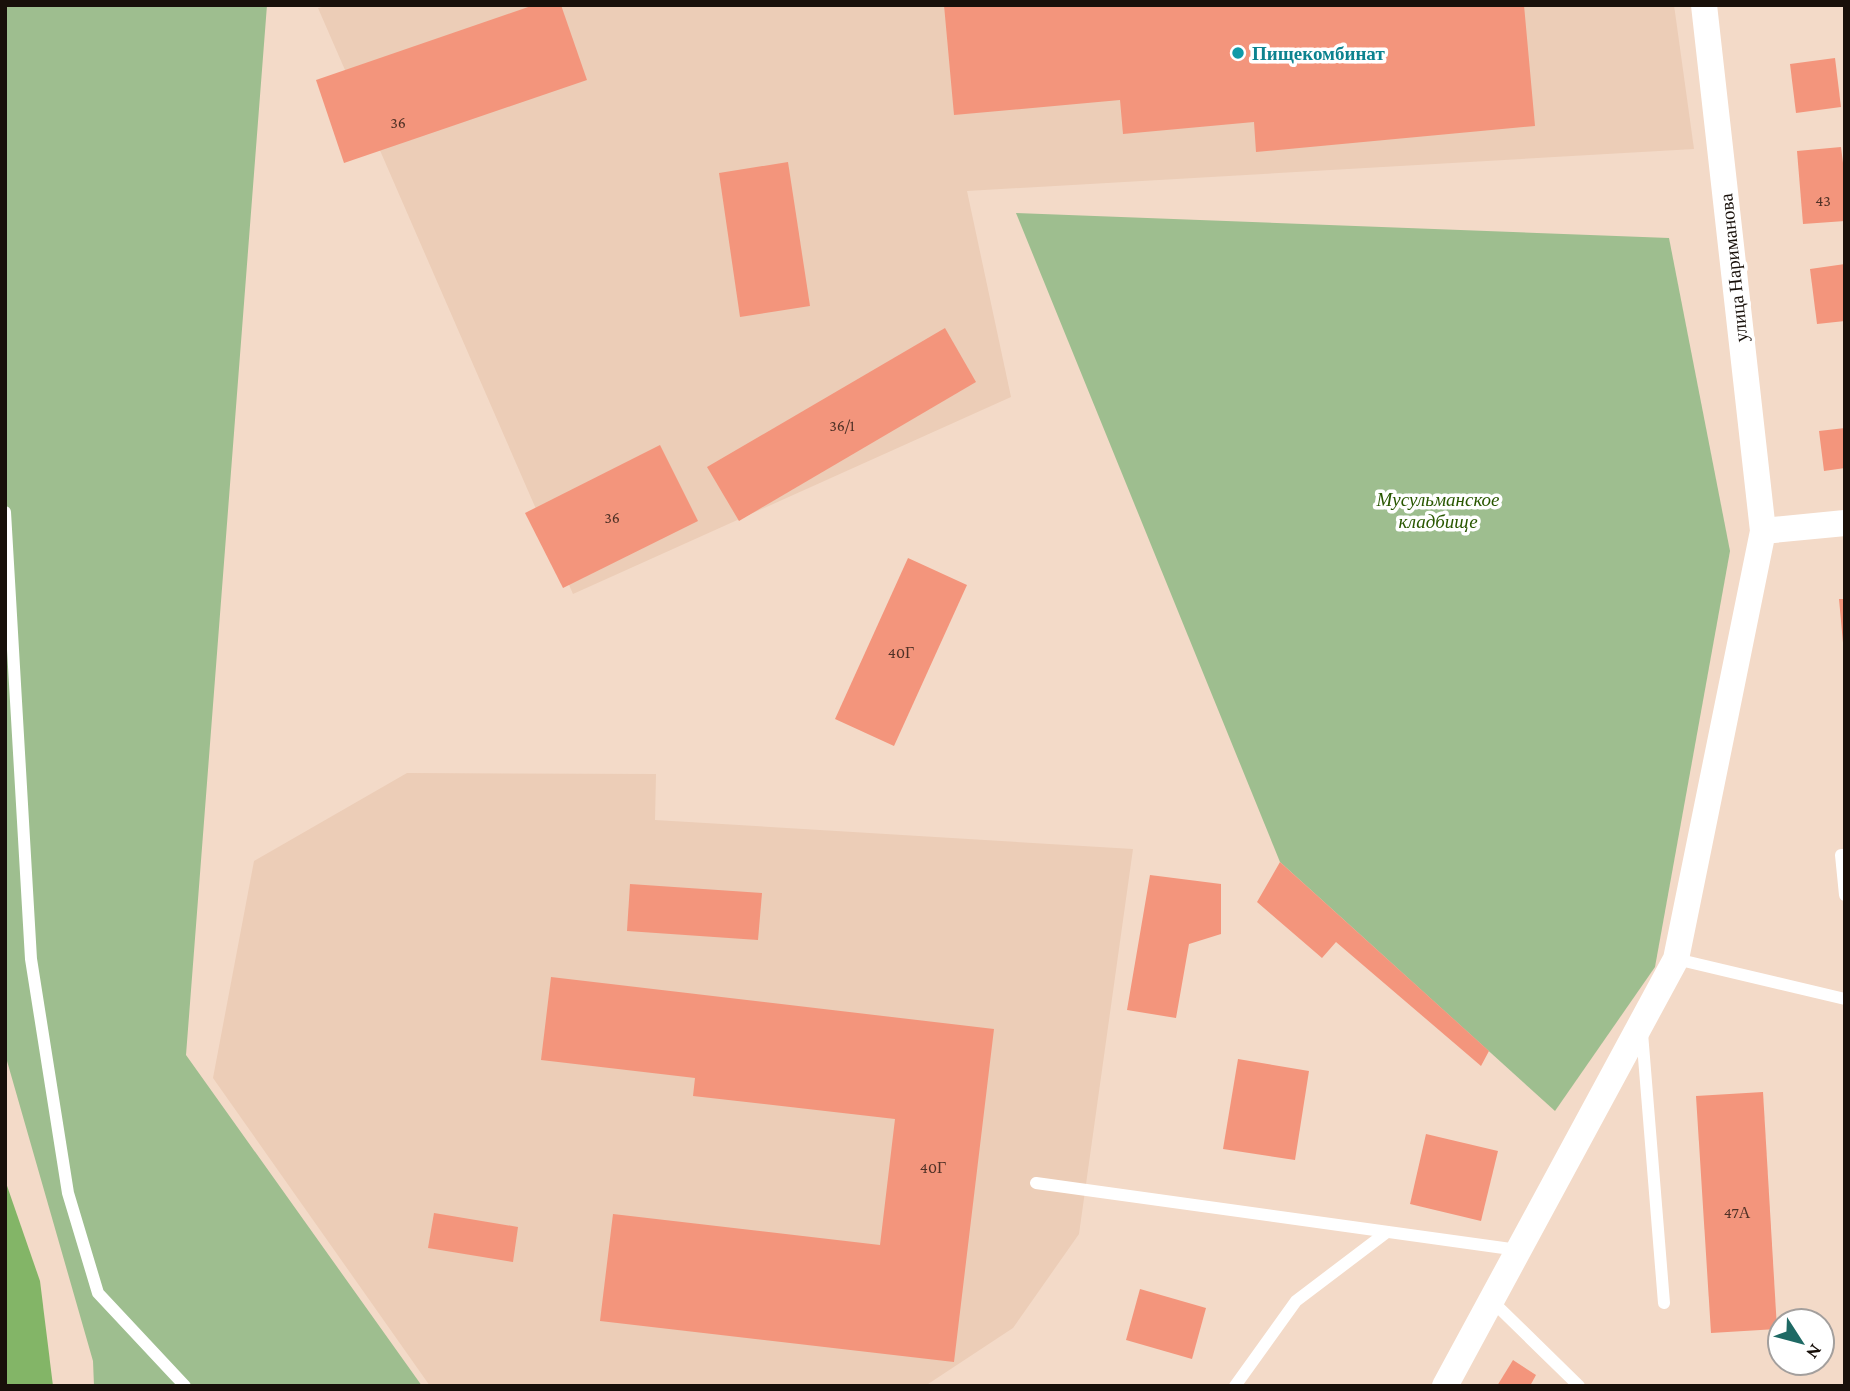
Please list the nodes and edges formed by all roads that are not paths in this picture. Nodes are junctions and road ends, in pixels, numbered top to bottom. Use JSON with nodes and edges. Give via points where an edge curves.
{"nodes":[{"id":1,"x":1704,"y":5,"type":"edge"},
{"id":2,"x":5,"y":512,"type":"edge"},
{"id":3,"x":1845,"y":523,"type":"edge"},
{"id":4,"x":1763,"y":531,"type":"junction"},
{"id":5,"x":1845,"y":855,"type":"edge"},
{"id":6,"x":1845,"y":895,"type":"edge"},
{"id":7,"x":1676,"y":959,"type":"junction"},
{"id":8,"x":1845,"y":999,"type":"edge"},
{"id":9,"x":1641,"y":1022,"type":"junction"},
{"id":10,"x":1036,"y":1183,"type":"dead end"},
{"id":11,"x":1387,"y":1232,"type":"junction"},
{"id":12,"x":1518,"y":1250,"type":"junction"},
{"id":13,"x":1492,"y":1300,"type":"junction"},
{"id":14,"x":1664,"y":1303,"type":"dead end"},
{"id":15,"x":185,"y":1386,"type":"edge"},
{"id":16,"x":1235,"y":1386,"type":"edge"},
{"id":17,"x":1446,"y":1386,"type":"edge"},
{"id":18,"x":1580,"y":1386,"type":"edge"}],
"edges":[{"from":1,"to":4,"type":"street","name":"улица Нариманова"},
{"from":2,"to":15,"type":"lane","via":[[31,959],[68,1193],[98,1293]]},
{"from":3,"to":4,"type":"street"},
{"from":4,"to":7,"type":"street","name":"улица Нариманова"},
{"from":5,"to":6,"type":"lane","via":[[1841,855]]},
{"from":7,"to":8,"type":"lane"},
{"from":7,"to":9,"type":"street","name":"улица Нариманова"},
{"from":9,"to":12,"type":"street","name":"улица Нариманова"},
{"from":9,"to":14,"type":"lane"},
{"from":10,"to":11,"type":"lane"},
{"from":11,"to":12,"type":"lane"},
{"from":11,"to":16,"type":"lane","via":[[1296,1301]]},
{"from":12,"to":13,"type":"street","name":"улица Нариманова"},
{"from":13,"to":17,"type":"street","name":"улица Нариманова"},
{"from":13,"to":18,"type":"lane"}]}
